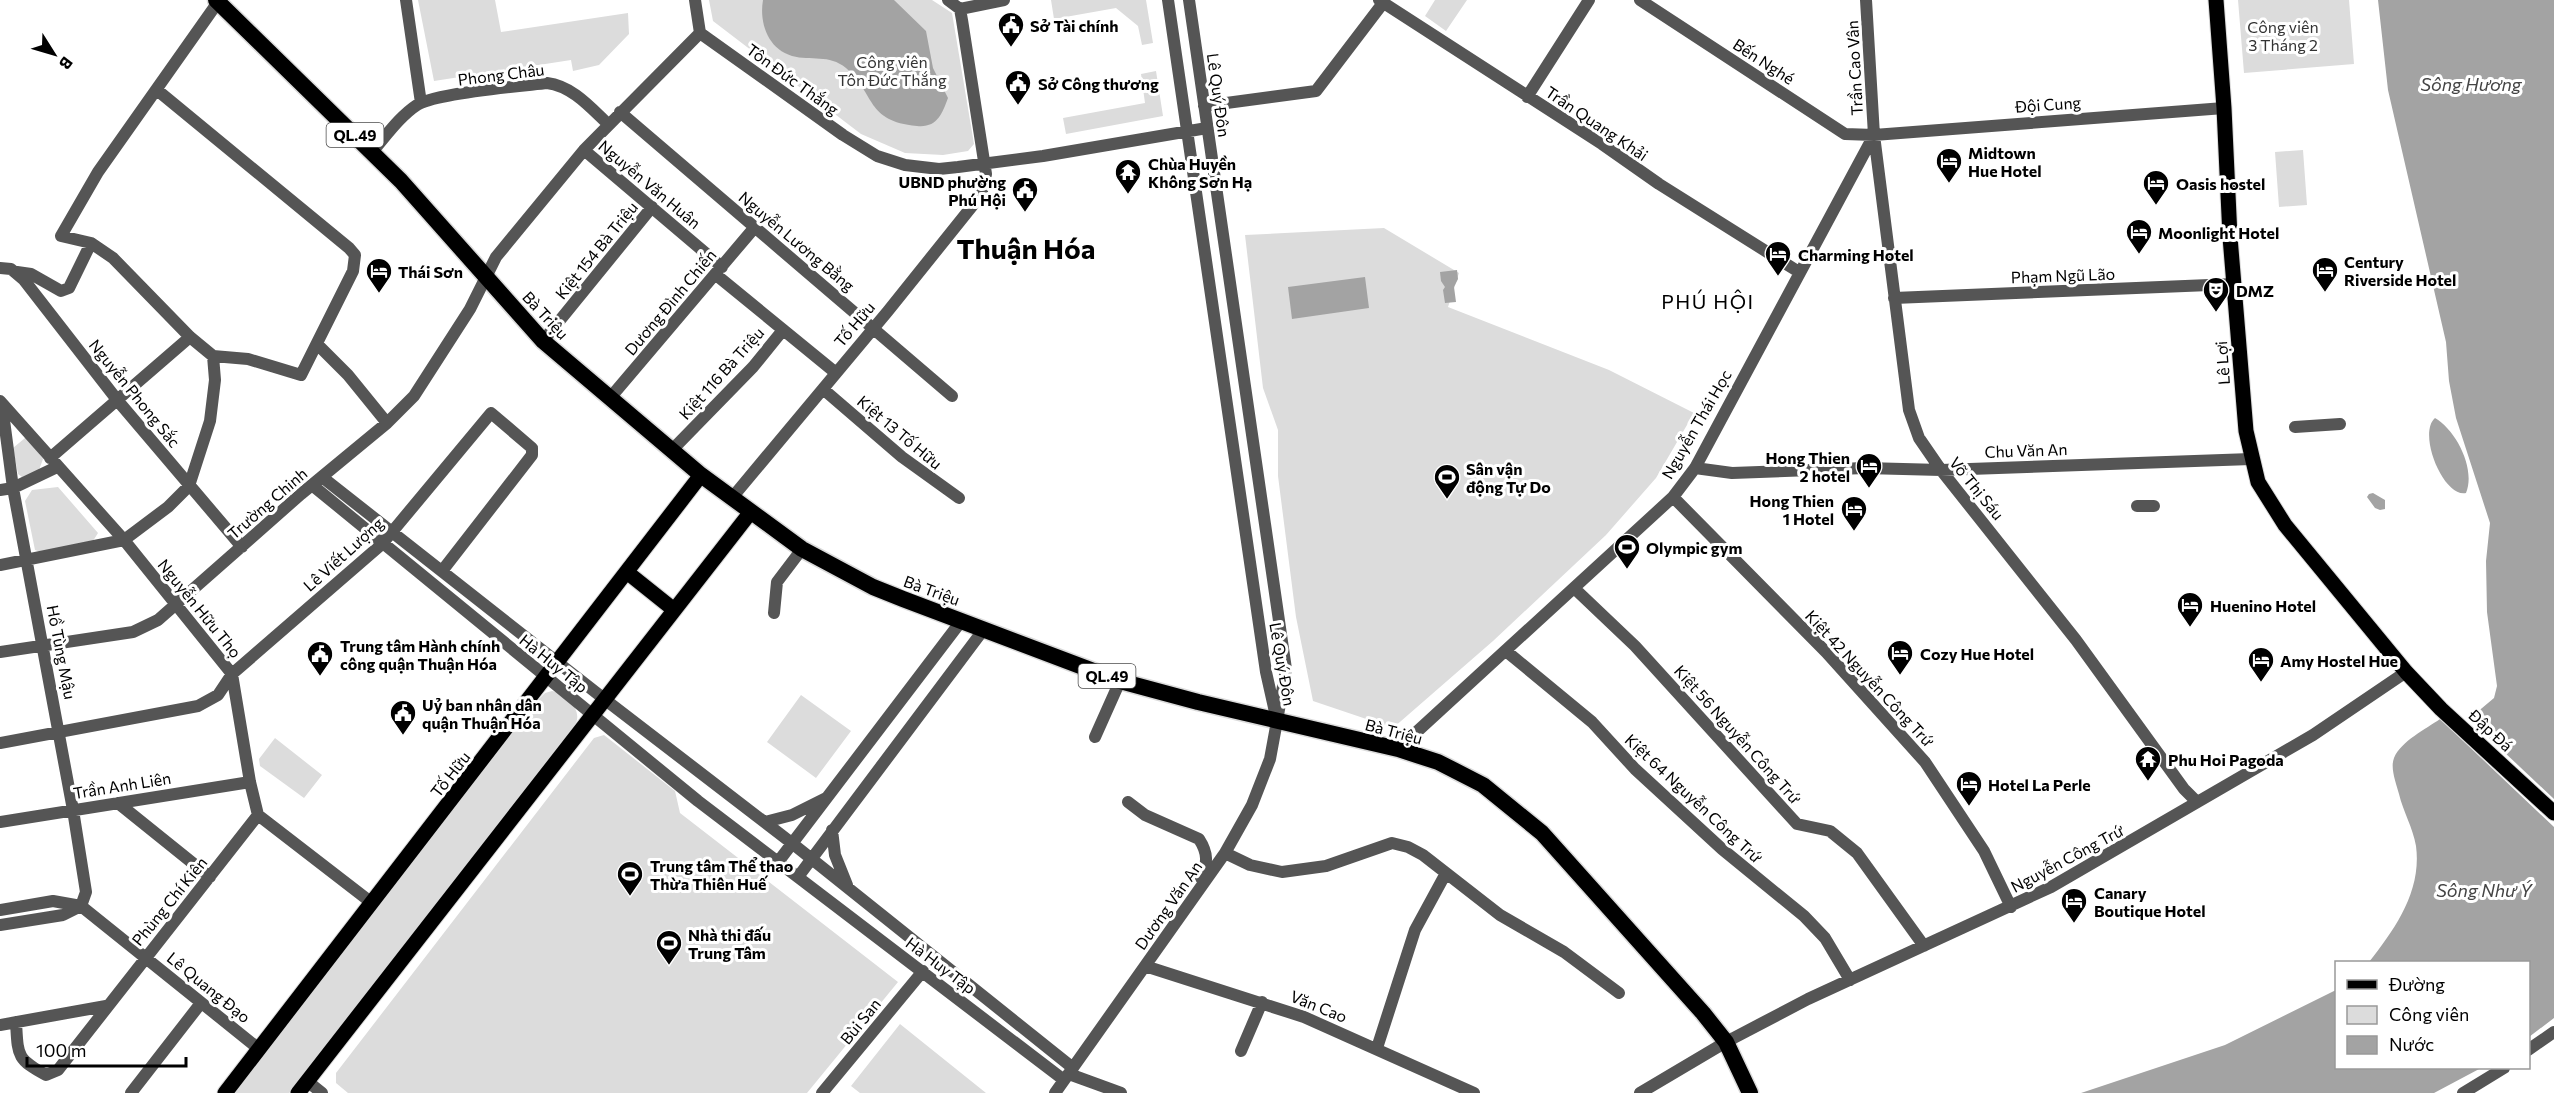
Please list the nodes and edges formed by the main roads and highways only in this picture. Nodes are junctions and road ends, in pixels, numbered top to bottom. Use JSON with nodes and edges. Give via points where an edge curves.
{"nodes":[{"id":1,"x":2217,"y":0,"type":"edge"},
{"id":2,"x":217,"y":1,"type":"edge"},
{"id":3,"x":701,"y":476,"type":"junction"},
{"id":4,"x":750,"y":513,"type":"junction"},
{"id":5,"x":628,"y":573,"type":"junction"},
{"id":6,"x":673,"y":609,"type":"junction"},
{"id":7,"x":2406,"y":672,"type":"joint"},
{"id":8,"x":2554,"y":813,"type":"edge"},
{"id":9,"x":302,"y":1087,"type":"edge"},
{"id":10,"x":225,"y":1093,"type":"edge"},
{"id":11,"x":1750,"y":1093,"type":"edge"}],
"edges":[{"from":1,"to":7,"type":"main road","name":"Lê Lợi","via":[[2234,284],[2251,459],[2258,482],[2285,525]]},
{"from":2,"to":3,"type":"highway","name":"Bà Triệu","number":"QL.49","via":[[372,152],[543,341]]},
{"from":3,"to":4,"type":"highway","name":"Bà Triệu","number":"QL.49"},
{"from":3,"to":5,"type":"main road","name":"Tố Hữu"},
{"from":4,"to":6,"type":"main road"},
{"from":4,"to":11,"type":"highway","name":"Bà Triệu","number":"QL.49","via":[[802,549],[873,587],[1120,681],[1398,749],[1438,762],[1483,784],[1542,833],[1726,1042]]},
{"from":5,"to":6,"type":"main road"},
{"from":5,"to":10,"type":"main road","name":"Tố Hữu"},
{"from":6,"to":9,"type":"main road"},
{"from":7,"to":8,"type":"main road","name":"Đập Đá"}]}
